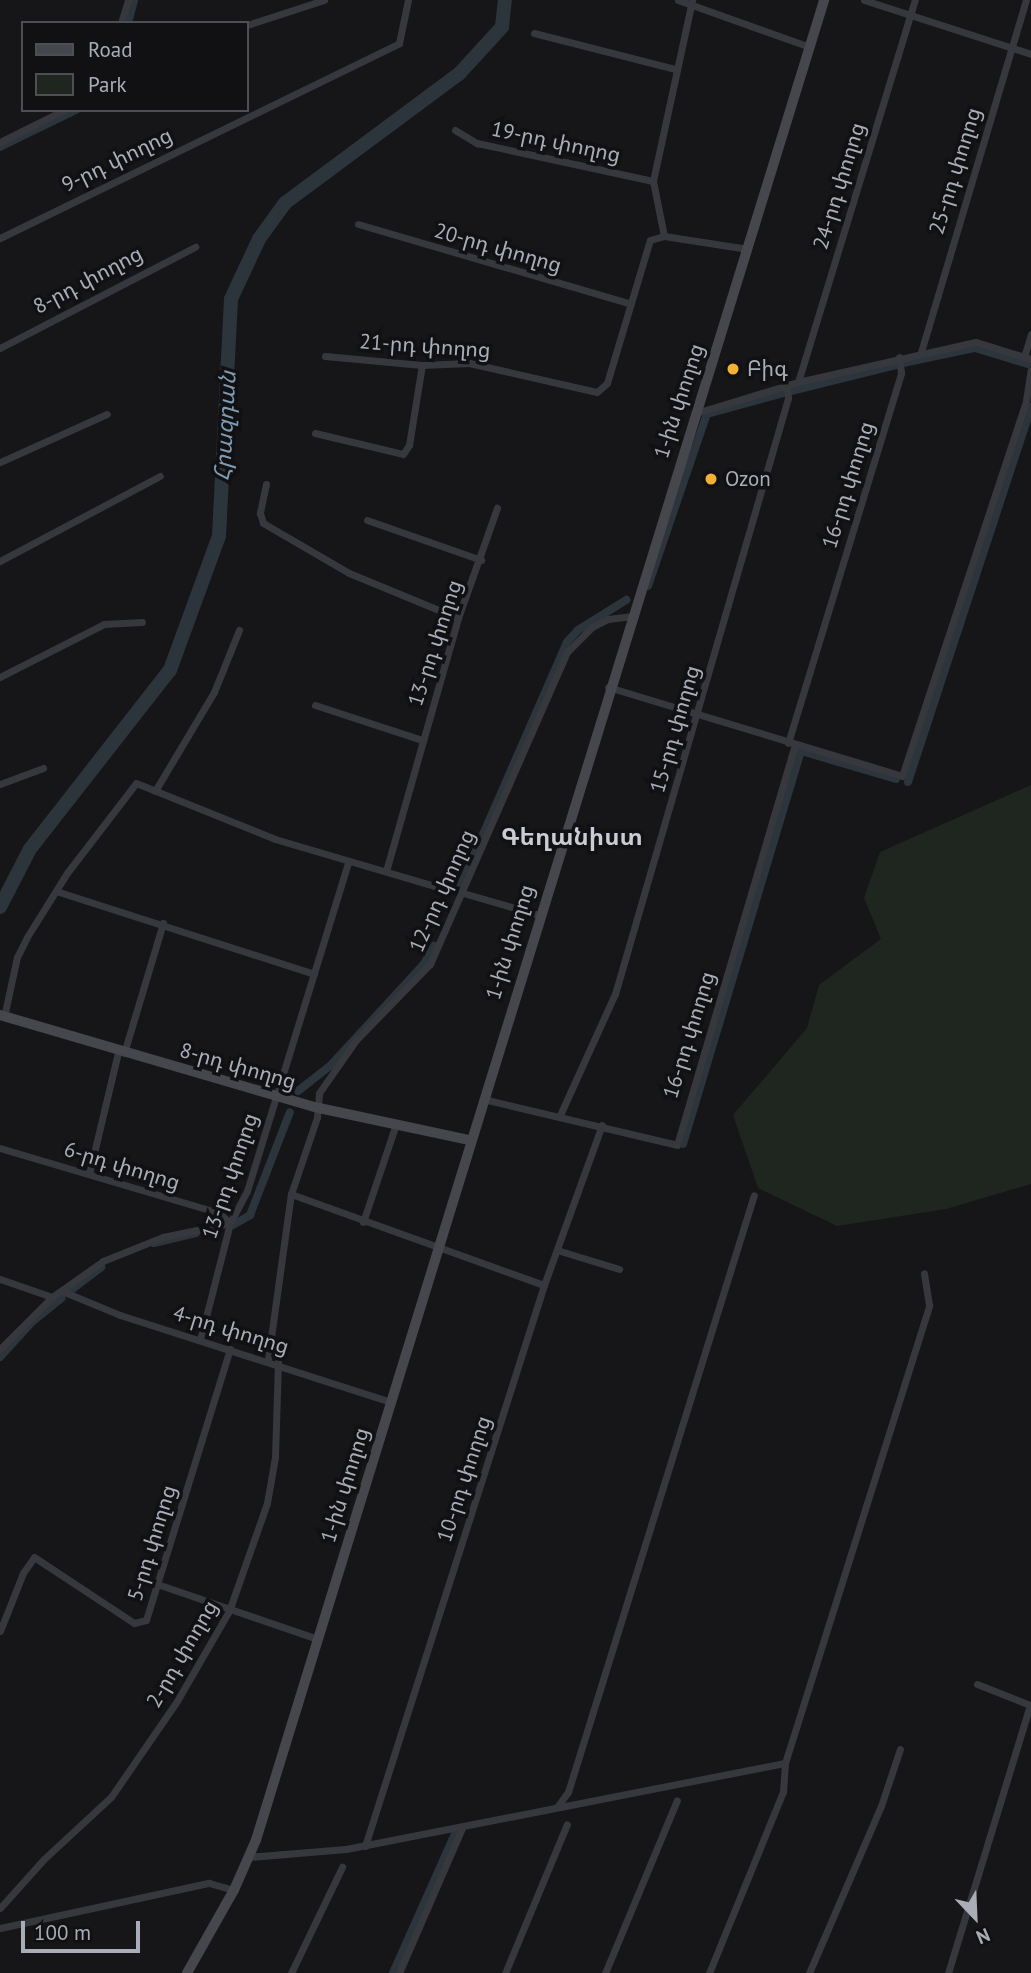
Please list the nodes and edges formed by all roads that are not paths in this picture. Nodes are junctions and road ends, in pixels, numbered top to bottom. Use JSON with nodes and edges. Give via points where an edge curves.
{"nodes":[{"id":1,"x":128,"y":0,"type":"edge"},
{"id":2,"x":324,"y":0,"type":"edge"},
{"id":3,"x":408,"y":0,"type":"edge"},
{"id":4,"x":678,"y":0,"type":"edge"},
{"id":5,"x":824,"y":0,"type":"edge"},
{"id":6,"x":864,"y":0,"type":"edge"},
{"id":7,"x":915,"y":0,"type":"edge"},
{"id":8,"x":1026,"y":0,"type":"edge"},
{"id":9,"x":692,"y":2,"type":"edge"},
{"id":10,"x":910,"y":15,"type":"junction"},
{"id":11,"x":122,"y":21,"type":"edge"},
{"id":12,"x":248,"y":25,"type":"edge"},
{"id":13,"x":534,"y":33,"type":"dead end"},
{"id":14,"x":810,"y":47,"type":"junction"},
{"id":15,"x":1011,"y":47,"type":"junction"},
{"id":16,"x":1031,"y":54,"type":"edge"},
{"id":17,"x":676,"y":69,"type":"junction"},
{"id":18,"x":60,"y":112,"type":"edge"},
{"id":19,"x":455,"y":130,"type":"dead end"},
{"id":20,"x":0,"y":142,"type":"edge"},
{"id":21,"x":653,"y":181,"type":"junction"},
{"id":22,"x":358,"y":224,"type":"dead end"},
{"id":23,"x":664,"y":236,"type":"junction"},
{"id":24,"x":0,"y":237,"type":"edge"},
{"id":25,"x":195,"y":247,"type":"dead end"},
{"id":26,"x":748,"y":248,"type":"junction"},
{"id":27,"x":629,"y":303,"type":"junction"},
{"id":28,"x":1031,"y":334,"type":"edge"},
{"id":29,"x":0,"y":348,"type":"edge"},
{"id":30,"x":920,"y":352,"type":"junction"},
{"id":31,"x":325,"y":356,"type":"dead end"},
{"id":32,"x":899,"y":357,"type":"junction"},
{"id":33,"x":1027,"y":358,"type":"edge"},
{"id":34,"x":422,"y":365,"type":"junction"},
{"id":35,"x":1031,"y":370,"type":"edge"},
{"id":36,"x":798,"y":382,"type":"junction"},
{"id":37,"x":787,"y":386,"type":"junction"},
{"id":38,"x":695,"y":413,"type":"junction"},
{"id":39,"x":107,"y":414,"type":"dead end"},
{"id":40,"x":315,"y":433,"type":"dead end"},
{"id":41,"x":0,"y":462,"type":"edge"},
{"id":42,"x":160,"y":476,"type":"dead end"},
{"id":43,"x":266,"y":484,"type":"dead end"},
{"id":44,"x":498,"y":508,"type":"dead end"},
{"id":45,"x":367,"y":520,"type":"dead end"},
{"id":46,"x":481,"y":560,"type":"junction"},
{"id":47,"x":0,"y":561,"type":"edge"},
{"id":48,"x":631,"y":616,"type":"junction"},
{"id":49,"x":458,"y":618,"type":"junction"},
{"id":50,"x":142,"y":622,"type":"dead end"},
{"id":51,"x":239,"y":630,"type":"dead end"},
{"id":52,"x":0,"y":677,"type":"edge"},
{"id":53,"x":608,"y":687,"type":"junction"},
{"id":54,"x":316,"y":705,"type":"dead end"},
{"id":55,"x":698,"y":715,"type":"junction"},
{"id":56,"x":422,"y":740,"type":"junction"},
{"id":57,"x":792,"y":744,"type":"junction"},
{"id":58,"x":43,"y":768,"type":"dead end"},
{"id":59,"x":0,"y":784,"type":"edge"},
{"id":60,"x":155,"y":791,"type":"junction"},
{"id":61,"x":348,"y":863,"type":"junction"},
{"id":62,"x":386,"y":871,"type":"junction"},
{"id":63,"x":448,"y":890,"type":"dead end"},
{"id":64,"x":55,"y":891,"type":"junction"},
{"id":65,"x":463,"y":893,"type":"junction"},
{"id":66,"x":539,"y":915,"type":"junction"},
{"id":67,"x":163,"y":923,"type":"junction"},
{"id":68,"x":314,"y":974,"type":"junction"},
{"id":69,"x":2,"y":1016,"type":"edge"},
{"id":70,"x":121,"y":1053,"type":"junction"},
{"id":71,"x":275,"y":1096,"type":"junction"},
{"id":72,"x":484,"y":1099,"type":"junction"},
{"id":73,"x":319,"y":1108,"type":"junction"},
{"id":74,"x":560,"y":1115,"type":"junction"},
{"id":75,"x":396,"y":1124,"type":"junction"},
{"id":76,"x":602,"y":1125,"type":"junction"},
{"id":77,"x":470,"y":1140,"type":"junction"},
{"id":78,"x":0,"y":1148,"type":"edge"},
{"id":79,"x":89,"y":1174,"type":"junction"},
{"id":80,"x":291,"y":1194,"type":"junction"},
{"id":81,"x":754,"y":1195,"type":"dead end"},
{"id":82,"x":363,"y":1222,"type":"junction"},
{"id":83,"x":230,"y":1223,"type":"junction"},
{"id":84,"x":437,"y":1247,"type":"junction"},
{"id":85,"x":557,"y":1250,"type":"junction"},
{"id":86,"x":619,"y":1269,"type":"dead end"},
{"id":87,"x":923,"y":1273,"type":"dead end"},
{"id":88,"x":0,"y":1279,"type":"edge"},
{"id":89,"x":544,"y":1285,"type":"junction"},
{"id":90,"x":62,"y":1291,"type":"junction"},
{"id":91,"x":52,"y":1297,"type":"junction"},
{"id":92,"x":200,"y":1340,"type":"junction"},
{"id":93,"x":0,"y":1349,"type":"edge"},
{"id":94,"x":230,"y":1349,"type":"junction"},
{"id":95,"x":268,"y":1359,"type":"junction"},
{"id":96,"x":278,"y":1362,"type":"junction"},
{"id":97,"x":391,"y":1402,"type":"junction"},
{"id":98,"x":160,"y":1586,"type":"junction"},
{"id":99,"x":229,"y":1611,"type":"junction"},
{"id":100,"x":0,"y":1631,"type":"edge"},
{"id":101,"x":318,"y":1639,"type":"junction"},
{"id":102,"x":977,"y":1684,"type":"dead end"},
{"id":103,"x":900,"y":1749,"type":"dead end"},
{"id":104,"x":785,"y":1763,"type":"junction"},
{"id":105,"x":677,"y":1800,"type":"dead end"},
{"id":106,"x":557,"y":1807,"type":"junction"},
{"id":107,"x":567,"y":1824,"type":"dead end"},
{"id":108,"x":462,"y":1828,"type":"junction"},
{"id":109,"x":365,"y":1846,"type":"junction"},
{"id":110,"x":249,"y":1857,"type":"junction"},
{"id":111,"x":342,"y":1867,"type":"dead end"},
{"id":112,"x":234,"y":1890,"type":"junction"},
{"id":113,"x":0,"y":1908,"type":"edge"},
{"id":114,"x":0,"y":1928,"type":"edge"},
{"id":115,"x":187,"y":1973,"type":"edge"},
{"id":116,"x":291,"y":1973,"type":"edge"},
{"id":117,"x":399,"y":1973,"type":"edge"},
{"id":118,"x":505,"y":1973,"type":"edge"},
{"id":119,"x":606,"y":1973,"type":"edge"},
{"id":120,"x":709,"y":1973,"type":"edge"},
{"id":121,"x":809,"y":1973,"type":"edge"},
{"id":122,"x":948,"y":1973,"type":"edge"}],
"edges":[{"from":1,"to":11,"type":"street"},
{"from":2,"to":12,"type":"street"},
{"from":3,"to":24,"type":"street","name":"9-րդ փողոց","via":[[399,43]]},
{"from":4,"to":9,"type":"street"},
{"from":5,"to":14,"type":"main road","name":"1-ին փողոց"},
{"from":6,"to":10,"type":"street"},
{"from":7,"to":10,"type":"street","name":"24-րդ փողոց"},
{"from":8,"to":15,"type":"street","name":"25-րդ փողոց"},
{"from":9,"to":14,"type":"street"},
{"from":9,"to":17,"type":"street"},
{"from":10,"to":15,"type":"street"},
{"from":10,"to":36,"type":"street","name":"24-րդ փողոց"},
{"from":13,"to":17,"type":"street"},
{"from":14,"to":26,"type":"main road","name":"1-ին փողոց"},
{"from":15,"to":16,"type":"street"},
{"from":15,"to":30,"type":"street","name":"25-րդ փողոց"},
{"from":17,"to":21,"type":"street"},
{"from":18,"to":20,"type":"street"},
{"from":19,"to":21,"type":"street","name":"19-րդ փողոց","via":[[477,143]]},
{"from":21,"to":23,"type":"street"},
{"from":22,"to":27,"type":"street","name":"20-րդ փողոց"},
{"from":23,"to":26,"type":"street"},
{"from":23,"to":27,"type":"street","via":[[646,244]]},
{"from":25,"to":29,"type":"street","name":"8-րդ փողոց"},
{"from":26,"to":38,"type":"main road","name":"1-ին փողոց"},
{"from":27,"to":34,"type":"street","name":"21-րդ փողոց","via":[[603,388],[597,392],[469,363]]},
{"from":28,"to":33,"type":"street"},
{"from":30,"to":32,"type":"street"},
{"from":30,"to":33,"type":"street","via":[[976,342]]},
{"from":31,"to":34,"type":"street","name":"21-րդ փողոց"},
{"from":32,"to":36,"type":"street"},
{"from":32,"to":57,"type":"street","name":"16-րդ փողոց","via":[[901,373]]},
{"from":34,"to":40,"type":"street","via":[[409,445],[403,454]]},
{"from":35,"to":57,"type":"street","via":[[902,776]]},
{"from":36,"to":37,"type":"street"},
{"from":37,"to":38,"type":"street"},
{"from":37,"to":55,"type":"street","name":"15-րդ փողոց","via":[[789,398]]},
{"from":38,"to":48,"type":"main road","name":"1-ին փողոց"},
{"from":39,"to":41,"type":"street"},
{"from":42,"to":47,"type":"street"},
{"from":43,"to":49,"type":"street","via":[[260,513],[263,523],[349,573]]},
{"from":44,"to":46,"type":"street","name":"13-րդ փողոց"},
{"from":45,"to":46,"type":"street"},
{"from":46,"to":49,"type":"street","name":"13-րդ փողոց"},
{"from":48,"to":53,"type":"main road","name":"1-ին փողոց"},
{"from":48,"to":65,"type":"street","name":"12-րդ փողոց","via":[[592,627],[567,652]]},
{"from":49,"to":56,"type":"street","name":"13-րդ փողոց"},
{"from":50,"to":52,"type":"street","via":[[104,624]]},
{"from":51,"to":60,"type":"street","via":[[214,692]]},
{"from":53,"to":55,"type":"street"},
{"from":53,"to":66,"type":"main road","name":"1-ին փողոց"},
{"from":54,"to":56,"type":"street"},
{"from":55,"to":57,"type":"street"},
{"from":55,"to":74,"type":"street","name":"15-րդ փողոց","via":[[615,995]]},
{"from":56,"to":62,"type":"street","name":"13-րդ փողոց"},
{"from":57,"to":76,"type":"street","name":"16-րդ փողոց","via":[[677,1145]]},
{"from":58,"to":59,"type":"street"},
{"from":60,"to":61,"type":"street","via":[[201,813]]},
{"from":60,"to":64,"type":"street","via":[[136,783]]},
{"from":61,"to":62,"type":"street"},
{"from":61,"to":68,"type":"street","name":"13-րդ փողոց"},
{"from":62,"to":63,"type":"street"},
{"from":64,"to":67,"type":"street"},
{"from":64,"to":69,"type":"street","via":[[17,957]]},
{"from":65,"to":66,"type":"street"},
{"from":65,"to":73,"type":"street","name":"12-րդ փողոց","via":[[430,964],[344,1054],[319,1093]]},
{"from":66,"to":72,"type":"main road","name":"1-ին փողոց"},
{"from":67,"to":68,"type":"street"},
{"from":67,"to":70,"type":"street"},
{"from":68,"to":71,"type":"street","name":"13-րդ փողոց"},
{"from":69,"to":70,"type":"main road","name":"8-րդ փողոց"},
{"from":70,"to":71,"type":"main road","name":"8-րդ փողոց"},
{"from":70,"to":79,"type":"street"},
{"from":71,"to":73,"type":"main road","name":"8-րդ փողոց"},
{"from":71,"to":83,"type":"street","name":"13-րդ փողոց","via":[[239,1212]]},
{"from":72,"to":74,"type":"street","name":"16-րդ փողոց"},
{"from":72,"to":77,"type":"main road","name":"1-ին փողոց"},
{"from":73,"to":75,"type":"main road","name":"8-րդ փողոց"},
{"from":73,"to":80,"type":"street","name":"12-րդ փողոց"},
{"from":74,"to":76,"type":"street","name":"16-րդ փողոց"},
{"from":75,"to":77,"type":"main road","name":"8-րդ փողոց"},
{"from":75,"to":82,"type":"street"},
{"from":76,"to":85,"type":"street","name":"10-րդ փողոց"},
{"from":77,"to":84,"type":"main road","name":"1-ին փողոց"},
{"from":78,"to":79,"type":"street","name":"6-րդ փողոց"},
{"from":79,"to":83,"type":"street","name":"6-րդ փողոց","via":[[219,1213]]},
{"from":80,"to":82,"type":"street"},
{"from":80,"to":95,"type":"street","name":"12-րդ փողոց"},
{"from":81,"to":106,"type":"street","via":[[568,1792]]},
{"from":82,"to":84,"type":"street"},
{"from":83,"to":90,"type":"street","via":[[163,1237],[128,1250],[103,1261]]},
{"from":83,"to":92,"type":"street","name":"13-րդ փողոց"},
{"from":84,"to":89,"type":"street"},
{"from":84,"to":97,"type":"main road","name":"1-ին փողոց"},
{"from":85,"to":86,"type":"street"},
{"from":85,"to":89,"type":"street","name":"10-րդ փողոց"},
{"from":87,"to":104,"type":"street","via":[[929,1305]]},
{"from":88,"to":91,"type":"street"},
{"from":89,"to":109,"type":"street","name":"10-րդ փողոց"},
{"from":90,"to":91,"type":"street"},
{"from":90,"to":92,"type":"street","name":"4-րդ փողոց"},
{"from":91,"to":93,"type":"street"},
{"from":92,"to":94,"type":"street","name":"4-րդ փողոց"},
{"from":94,"to":95,"type":"street","name":"4-րդ փողոց"},
{"from":94,"to":98,"type":"street","name":"5-րդ փողոց"},
{"from":95,"to":96,"type":"street","name":"4-րդ փողոց"},
{"from":96,"to":97,"type":"street","name":"4-րդ փողոց"},
{"from":96,"to":99,"type":"street","name":"2-րդ փողոց","via":[[275,1457],[267,1503]]},
{"from":97,"to":101,"type":"main road","name":"1-ին փողոց"},
{"from":98,"to":99,"type":"street"},
{"from":98,"to":100,"type":"street","name":"5-րդ փողոց","via":[[146,1620],[139,1624],[34,1557]]},
{"from":99,"to":101,"type":"street"},
{"from":99,"to":113,"type":"street","name":"2-րդ փողոց","via":[[177,1701],[111,1797],[44,1859]]},
{"from":101,"to":110,"type":"main road","name":"1-ին փողոց"},
{"from":102,"to":122,"type":"street","via":[[1030,1705]]},
{"from":103,"to":121,"type":"street","via":[[881,1806]]},
{"from":104,"to":106,"type":"street"},
{"from":104,"to":120,"type":"street","via":[[783,1793]]},
{"from":105,"to":119,"type":"street"},
{"from":106,"to":108,"type":"street"},
{"from":107,"to":118,"type":"street"},
{"from":108,"to":109,"type":"street"},
{"from":108,"to":117,"type":"street"},
{"from":109,"to":110,"type":"street"},
{"from":110,"to":112,"type":"main road","name":"1-ին փողոց"},
{"from":111,"to":116,"type":"street"},
{"from":112,"to":114,"type":"street","via":[[209,1883]]},
{"from":112,"to":115,"type":"main road","name":"1-ին փողոց"}]}
